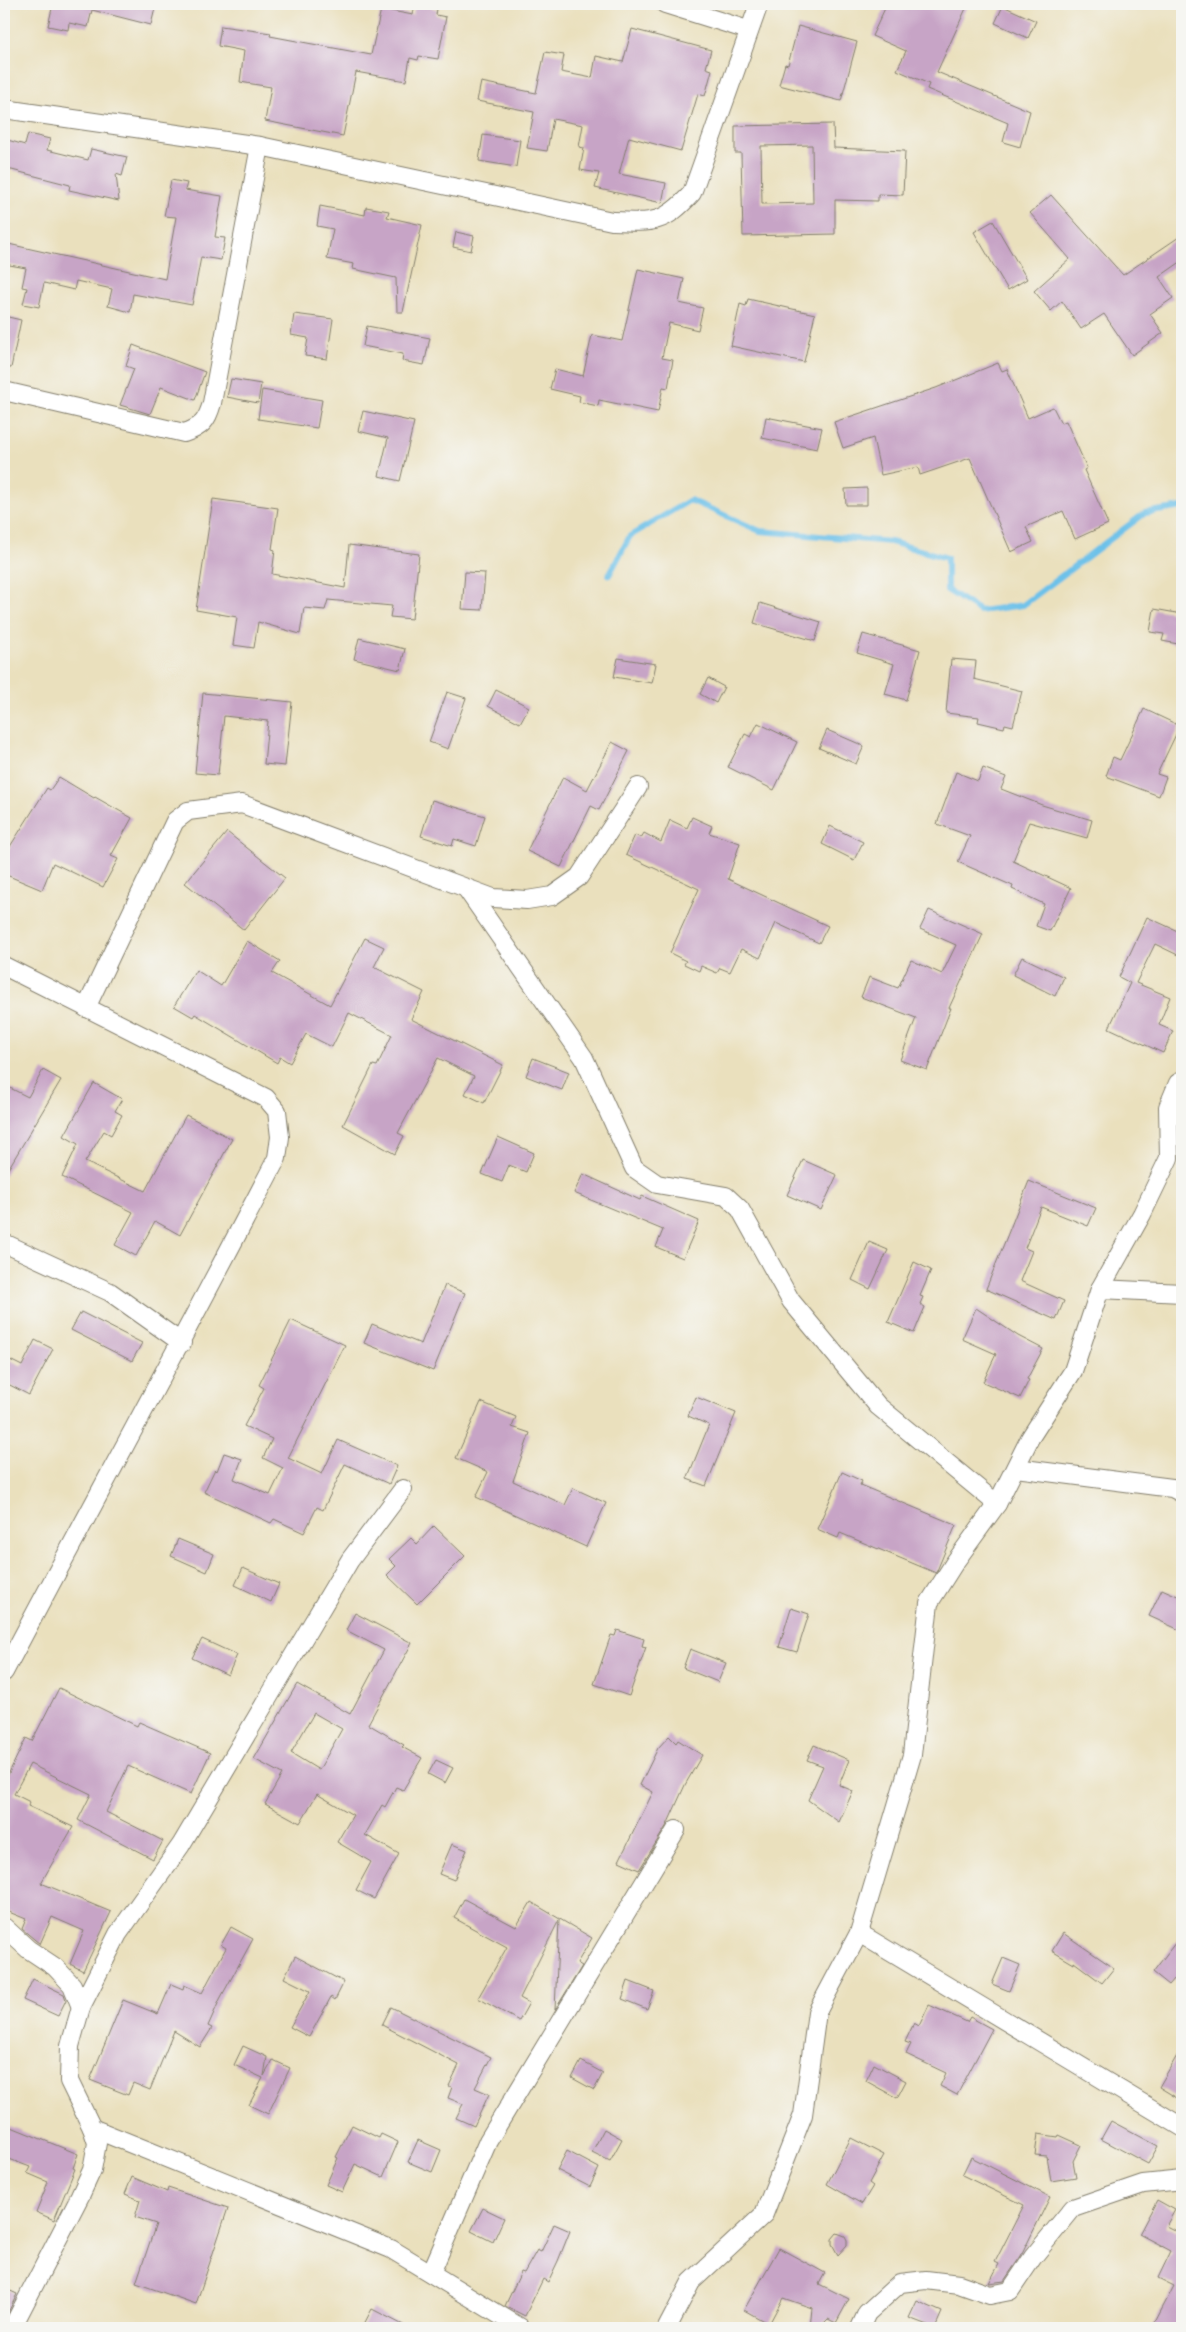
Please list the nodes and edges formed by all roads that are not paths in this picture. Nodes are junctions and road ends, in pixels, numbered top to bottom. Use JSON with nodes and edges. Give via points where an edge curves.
{"nodes":[{"id":1,"x":665,"y":4,"type":"edge"},
{"id":2,"x":758,"y":4,"type":"edge"},
{"id":3,"x":748,"y":30,"type":"junction"},
{"id":4,"x":4,"y":109,"type":"edge"},
{"id":5,"x":260,"y":146,"type":"junction"},
{"id":6,"x":4,"y":391,"type":"edge"},
{"id":7,"x":638,"y":787,"type":"dead end"},
{"id":8,"x":466,"y":888,"type":"junction"},
{"id":9,"x":4,"y":966,"type":"edge"},
{"id":10,"x":86,"y":1008,"type":"junction"},
{"id":11,"x":1182,"y":1081,"type":"edge"},
{"id":12,"x":4,"y":1244,"type":"edge"},
{"id":13,"x":1100,"y":1289,"type":"junction"},
{"id":14,"x":1182,"y":1293,"type":"edge"},
{"id":15,"x":182,"y":1343,"type":"junction"},
{"id":16,"x":1016,"y":1468,"type":"junction"},
{"id":17,"x":403,"y":1489,"type":"dead end"},
{"id":18,"x":1182,"y":1493,"type":"edge"},
{"id":19,"x":997,"y":1504,"type":"junction"},
{"id":20,"x":4,"y":1672,"type":"edge"},
{"id":21,"x":676,"y":1830,"type":"dead end"},
{"id":22,"x":4,"y":1927,"type":"edge"},
{"id":23,"x":859,"y":1933,"type":"junction"},
{"id":24,"x":80,"y":2007,"type":"junction"},
{"id":25,"x":1182,"y":2127,"type":"edge"},
{"id":26,"x":92,"y":2128,"type":"junction"},
{"id":27,"x":1182,"y":2180,"type":"edge"},
{"id":28,"x":431,"y":2273,"type":"junction"},
{"id":29,"x":12,"y":2328,"type":"edge"},
{"id":30,"x":521,"y":2328,"type":"edge"},
{"id":31,"x":667,"y":2328,"type":"edge"},
{"id":32,"x":860,"y":2328,"type":"edge"}],
"edges":[{"from":1,"to":3,"type":"street"},
{"from":2,"to":3,"type":"street"},
{"from":3,"to":5,"type":"street","via":[[692,193],[675,212],[655,220],[612,221]]},
{"from":4,"to":5,"type":"street"},
{"from":5,"to":6,"type":"street","via":[[212,403],[207,419],[199,428],[184,433]]},
{"from":7,"to":8,"type":"street","via":[[579,877],[552,896],[526,900],[493,898]]},
{"from":8,"to":10,"type":"street","via":[[242,804],[188,811],[175,821]]},
{"from":8,"to":19,"type":"street","via":[[584,1058],[634,1168],[657,1184],[726,1196],[740,1209],[791,1301],[878,1406]]},
{"from":9,"to":10,"type":"street"},
{"from":10,"to":15,"type":"street","via":[[266,1098],[277,1111],[280,1138],[277,1158]]},
{"from":11,"to":13,"type":"street","via":[[1178,1083],[1168,1107],[1169,1158]]},
{"from":12,"to":15,"type":"street","via":[[110,1292]]},
{"from":13,"to":14,"type":"street"},
{"from":13,"to":16,"type":"street","via":[[1073,1371],[1030,1438]]},
{"from":15,"to":20,"type":"street"},
{"from":16,"to":18,"type":"street","via":[[1172,1488]]},
{"from":16,"to":19,"type":"street"},
{"from":17,"to":24,"type":"street","via":[[350,1560],[181,1845],[118,1934]]},
{"from":19,"to":23,"type":"street","via":[[930,1603],[912,1755]]},
{"from":21,"to":28,"type":"street","via":[[488,2141]]},
{"from":22,"to":24,"type":"street","via":[[55,1967],[72,1985]]},
{"from":23,"to":25,"type":"street"},
{"from":23,"to":31,"type":"street","via":[[817,2012],[803,2115],[764,2214],[691,2282]]},
{"from":24,"to":26,"type":"street","via":[[70,2046],[69,2081]]},
{"from":26,"to":28,"type":"street","via":[[391,2249]]},
{"from":26,"to":29,"type":"street","via":[[97,2144],[92,2170]]},
{"from":27,"to":32,"type":"street","via":[[1142,2184],[1073,2208],[1010,2291],[990,2295],[959,2284],[926,2280],[900,2283],[867,2313]]},
{"from":28,"to":30,"type":"street"}]}
